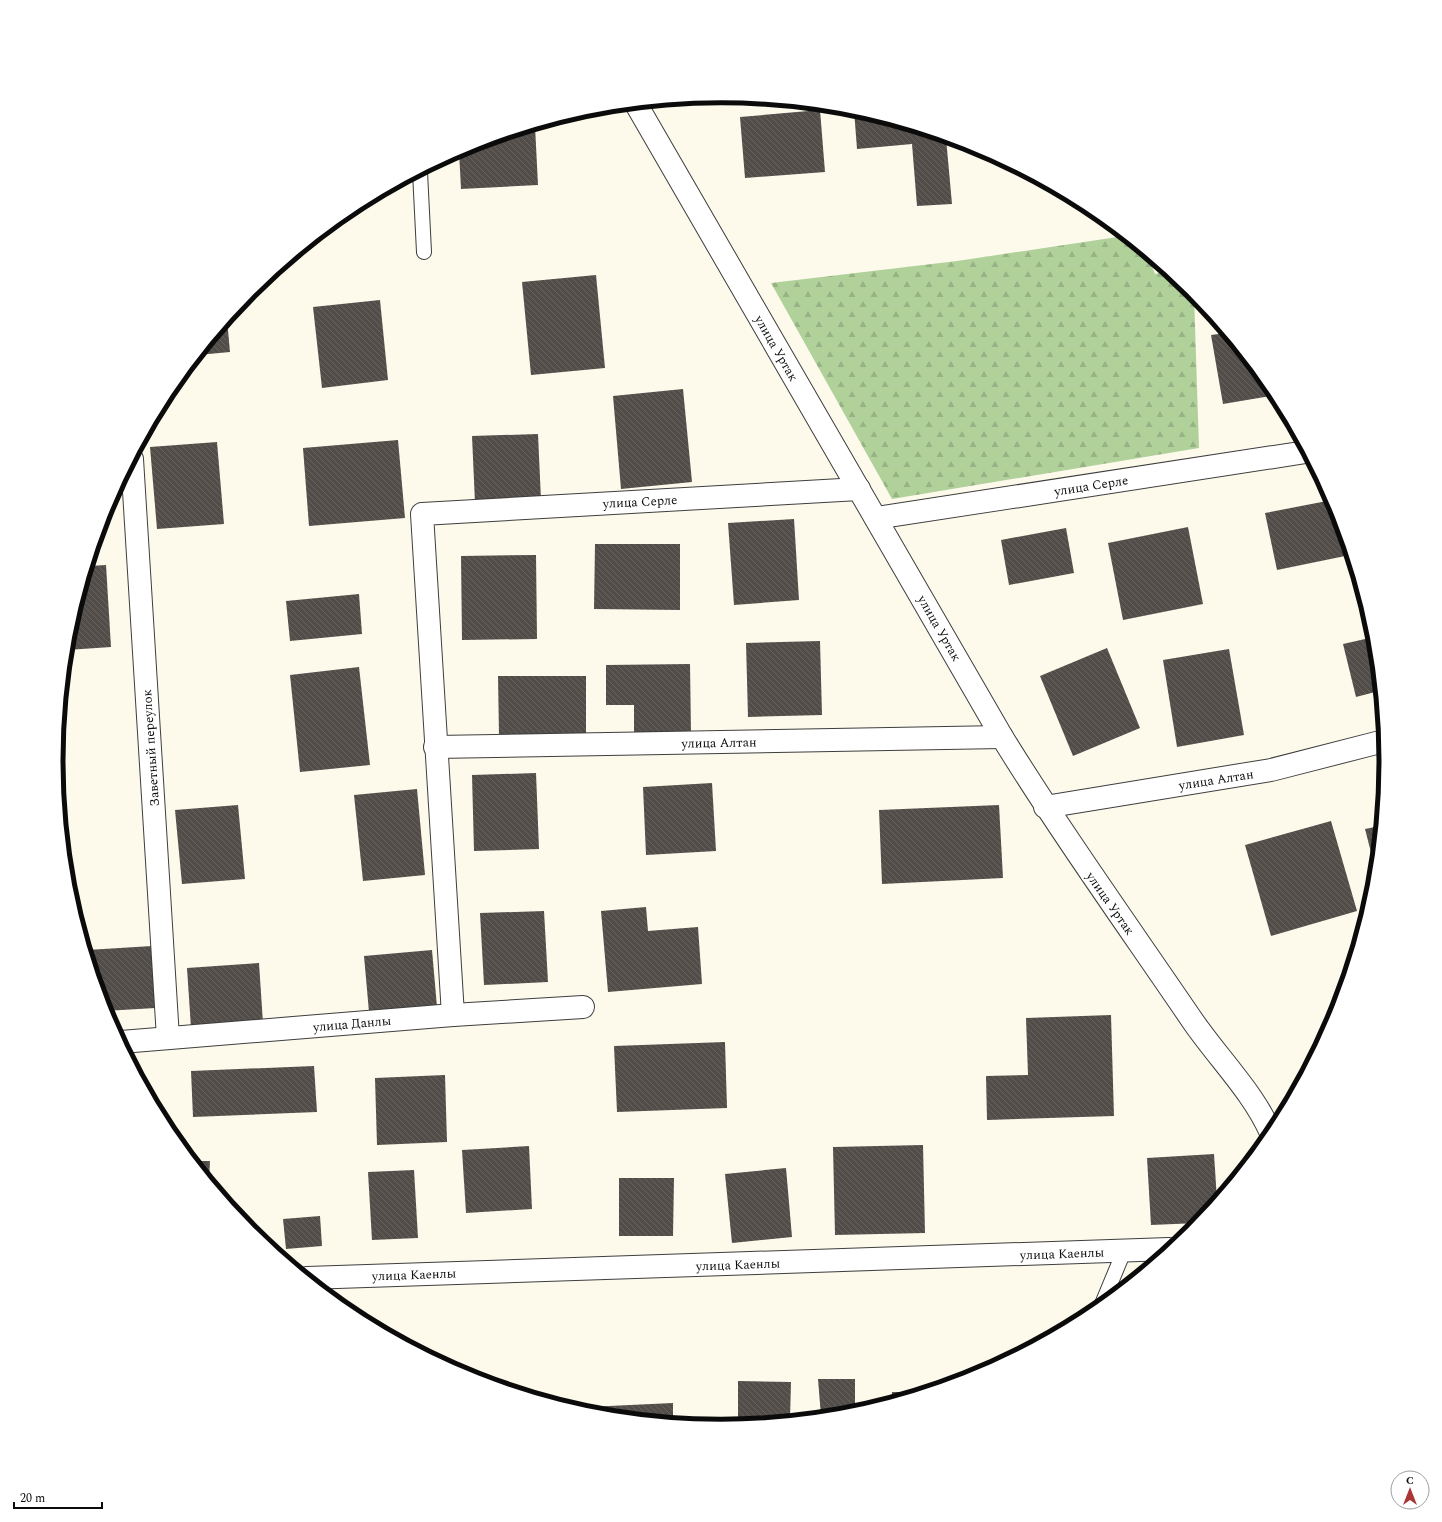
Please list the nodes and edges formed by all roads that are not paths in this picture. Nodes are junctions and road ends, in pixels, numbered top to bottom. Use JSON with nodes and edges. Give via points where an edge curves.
{"nodes":[{"id":1,"x":639,"y":109,"type":"edge"},
{"id":2,"x":420,"y":176,"type":"edge"},
{"id":3,"x":424,"y":252,"type":"dead end"},
{"id":4,"x":1302,"y":453,"type":"edge"},
{"id":5,"x":133,"y":467,"type":"edge"},
{"id":6,"x":859,"y":489,"type":"junction"},
{"id":7,"x":876,"y":518,"type":"junction"},
{"id":8,"x":1002,"y":737,"type":"junction"},
{"id":9,"x":1379,"y":742,"type":"edge"},
{"id":10,"x":436,"y":747,"type":"junction"},
{"id":11,"x":1045,"y":807,"type":"junction"},
{"id":12,"x":583,"y":1007,"type":"dead end"},
{"id":13,"x":453,"y":1015,"type":"junction"},
{"id":14,"x":168,"y":1038,"type":"junction"},
{"id":15,"x":126,"y":1042,"type":"edge"},
{"id":16,"x":1268,"y":1126,"type":"edge"},
{"id":17,"x":1161,"y":1250,"type":"edge"},
{"id":18,"x":1124,"y":1251,"type":"junction"},
{"id":19,"x":314,"y":1278,"type":"edge"},
{"id":20,"x":1106,"y":1294,"type":"edge"}],
"edges":[{"from":1,"to":6,"type":"street","name":"улица Уртак"},
{"from":2,"to":3,"type":"lane"},
{"from":4,"to":7,"type":"street","name":"улица Серле"},
{"from":5,"to":14,"type":"street","name":"Заветный переулок"},
{"from":6,"to":7,"type":"street","name":"улица Уртак"},
{"from":6,"to":10,"type":"street","name":"улица Серле","via":[[422,514]]},
{"from":7,"to":8,"type":"street","name":"улица Уртак"},
{"from":8,"to":10,"type":"street","name":"улица Алтан"},
{"from":8,"to":11,"type":"street","name":"улица Уртак"},
{"from":9,"to":11,"type":"street","name":"улица Алтан","via":[[1271,770]]},
{"from":10,"to":13,"type":"street"},
{"from":11,"to":16,"type":"street","name":"улица Уртак","via":[[1204,1037],[1262,1113]]},
{"from":12,"to":13,"type":"street","name":"улица Данлы"},
{"from":13,"to":14,"type":"street","name":"улица Данлы"},
{"from":14,"to":15,"type":"street","name":"улица Данлы"},
{"from":17,"to":18,"type":"street","name":"улица Каенлы"},
{"from":18,"to":19,"type":"street","name":"улица Каенлы"},
{"from":18,"to":20,"type":"lane"}]}
